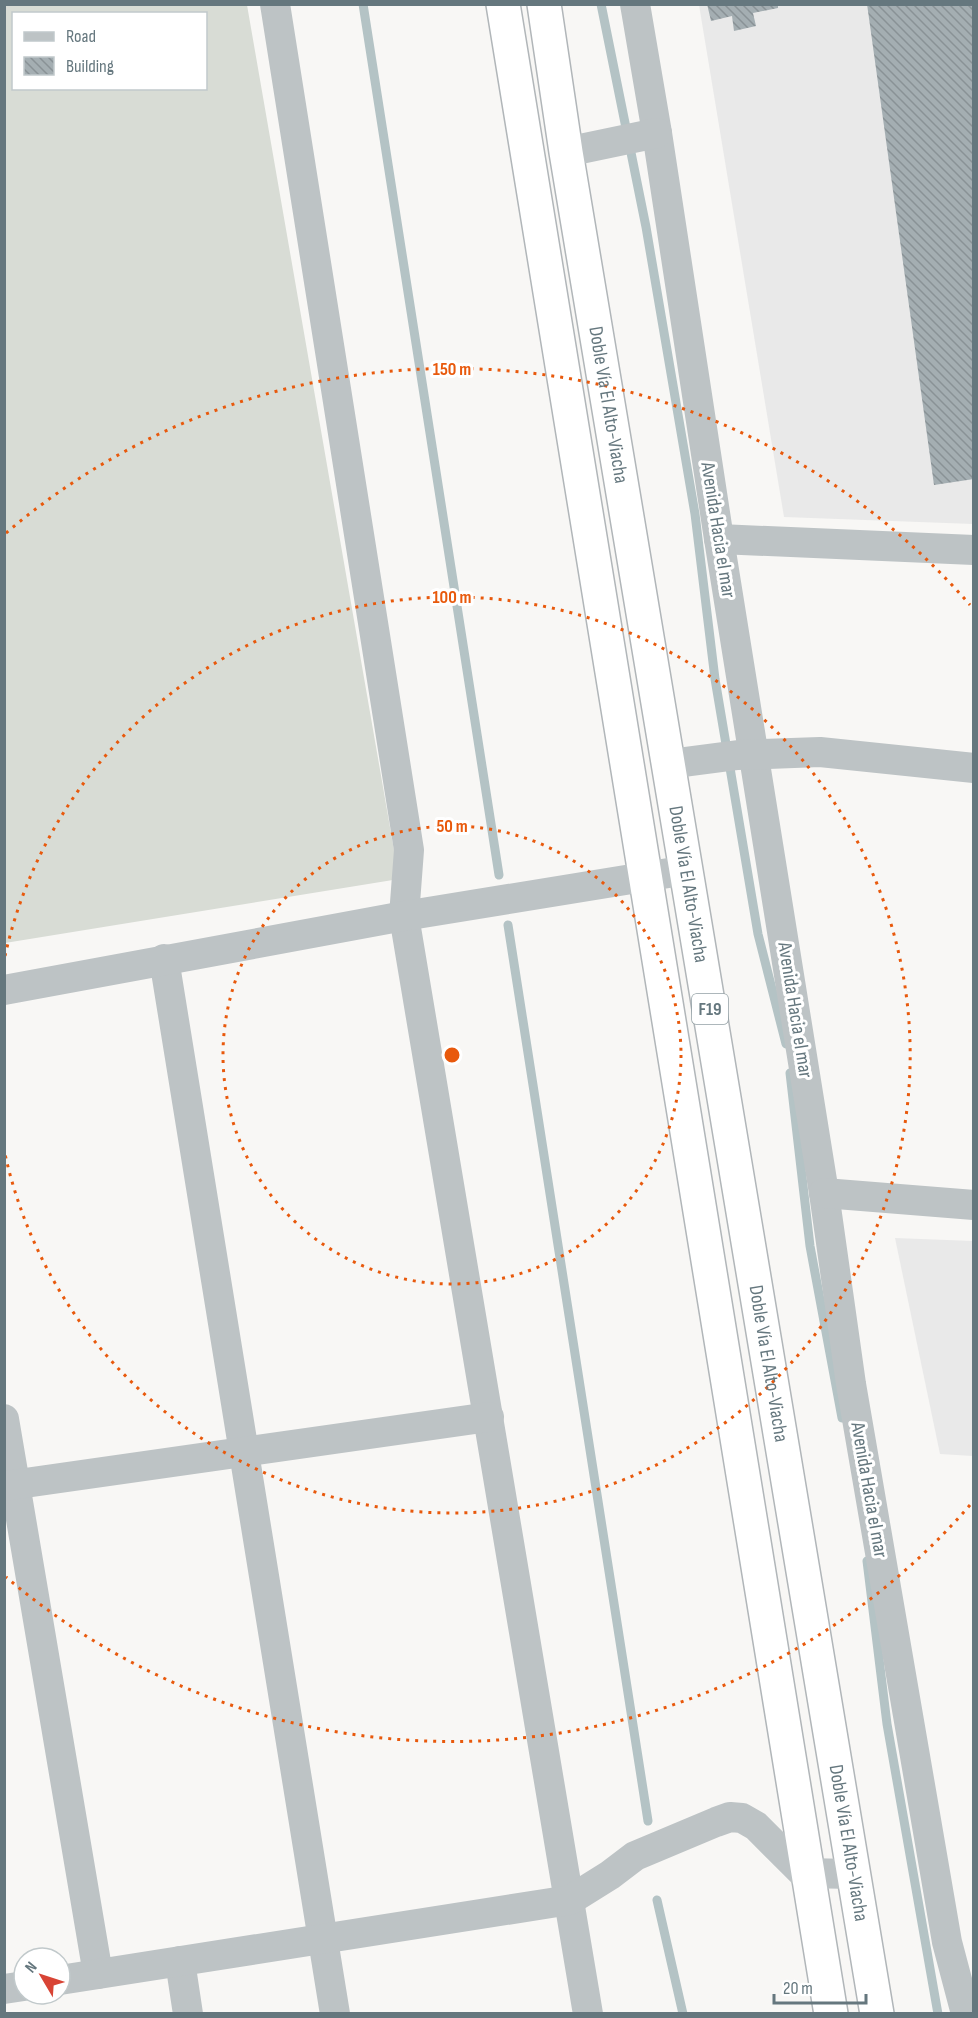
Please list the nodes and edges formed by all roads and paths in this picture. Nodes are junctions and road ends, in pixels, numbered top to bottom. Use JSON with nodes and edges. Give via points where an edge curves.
{"nodes":[{"id":1,"x":275,"y":4,"type":"edge"},
{"id":2,"x":503,"y":4,"type":"edge"},
{"id":3,"x":544,"y":4,"type":"edge"},
{"id":4,"x":635,"y":4,"type":"edge"},
{"id":5,"x":647,"y":135,"type":"junction"},
{"id":6,"x":579,"y":149,"type":"junction"},
{"id":7,"x":719,"y":539,"type":"junction"},
{"id":8,"x":974,"y":550,"type":"edge"},
{"id":9,"x":747,"y":755,"type":"junction"},
{"id":10,"x":680,"y":762,"type":"junction"},
{"id":11,"x":974,"y":768,"type":"edge"},
{"id":12,"x":687,"y":870,"type":"junction"},
{"id":13,"x":646,"y":877,"type":"junction"},
{"id":14,"x":404,"y":916,"type":"junction"},
{"id":15,"x":164,"y":959,"type":"junction"},
{"id":16,"x":4,"y":990,"type":"edge"},
{"id":17,"x":824,"y":1193,"type":"junction"},
{"id":18,"x":974,"y":1204,"type":"edge"},
{"id":19,"x":489,"y":1418,"type":"junction"},
{"id":20,"x":4,"y":1419,"type":"edge"},
{"id":21,"x":244,"y":1452,"type":"junction"},
{"id":22,"x":10,"y":1485,"type":"edge"},
{"id":23,"x":808,"y":1873,"type":"junction"},
{"id":24,"x":854,"y":1874,"type":"junction"},
{"id":25,"x":570,"y":1900,"type":"junction"},
{"id":26,"x":322,"y":1938,"type":"junction"},
{"id":27,"x":180,"y":1961,"type":"junction"},
{"id":28,"x":98,"y":1974,"type":"junction"},
{"id":29,"x":72,"y":1978,"type":"edge"},
{"id":30,"x":188,"y":2013,"type":"edge"},
{"id":31,"x":335,"y":2013,"type":"edge"},
{"id":32,"x":588,"y":2013,"type":"edge"},
{"id":33,"x":831,"y":2013,"type":"edge"},
{"id":34,"x":877,"y":2013,"type":"edge"},
{"id":35,"x":966,"y":2013,"type":"edge"}],
"edges":[{"from":1,"to":14,"type":"street","via":[[408,850]]},
{"from":2,"to":13,"type":"highway","name":"Doble Vía El Alto-Viacha","number":"F19"},
{"from":3,"to":6,"type":"highway","name":"Doble Vía El Alto-Viacha","number":"F19"},
{"from":4,"to":5,"type":"street","name":"Avenida Hacia el mar"},
{"from":5,"to":6,"type":"street"},
{"from":5,"to":7,"type":"street","name":"Avenida Hacia el mar"},
{"from":6,"to":10,"type":"highway","name":"Doble Vía El Alto-Viacha","number":"F19"},
{"from":7,"to":8,"type":"street"},
{"from":7,"to":9,"type":"street","name":"Avenida Hacia el mar"},
{"from":9,"to":10,"type":"street"},
{"from":9,"to":11,"type":"street","via":[[820,752]]},
{"from":9,"to":17,"type":"street","name":"Avenida Hacia el mar"},
{"from":10,"to":12,"type":"highway","name":"Doble Vía El Alto-Viacha","number":"F19"},
{"from":12,"to":13,"type":"street"},
{"from":12,"to":24,"type":"highway","name":"Doble Vía El Alto-Viacha","number":"F19"},
{"from":13,"to":14,"type":"street"},
{"from":13,"to":23,"type":"highway","name":"Doble Vía El Alto-Viacha","number":"F19"},
{"from":14,"to":15,"type":"street"},
{"from":14,"to":19,"type":"street"},
{"from":15,"to":16,"type":"street"},
{"from":15,"to":21,"type":"street"},
{"from":17,"to":18,"type":"street"},
{"from":17,"to":35,"type":"street","name":"Avenida Hacia el mar","via":[[851,1384],[945,1930]]},
{"from":19,"to":21,"type":"street"},
{"from":19,"to":25,"type":"street"},
{"from":20,"to":22,"type":"street"},
{"from":21,"to":22,"type":"street"},
{"from":21,"to":26,"type":"street"},
{"from":22,"to":28,"type":"street"},
{"from":23,"to":24,"type":"street"},
{"from":23,"to":25,"type":"street","via":[[803,1873],[756,1826],[730,1817],[634,1856]]},
{"from":23,"to":33,"type":"highway","name":"Doble Vía El Alto-Viacha","number":"F19"},
{"from":24,"to":34,"type":"highway","name":"Doble Vía El Alto-Viacha","number":"F19"},
{"from":25,"to":26,"type":"street"},
{"from":25,"to":32,"type":"street"},
{"from":26,"to":27,"type":"street"},
{"from":26,"to":31,"type":"street"},
{"from":27,"to":28,"type":"street"},
{"from":27,"to":30,"type":"street"},
{"from":28,"to":29,"type":"street"}]}
